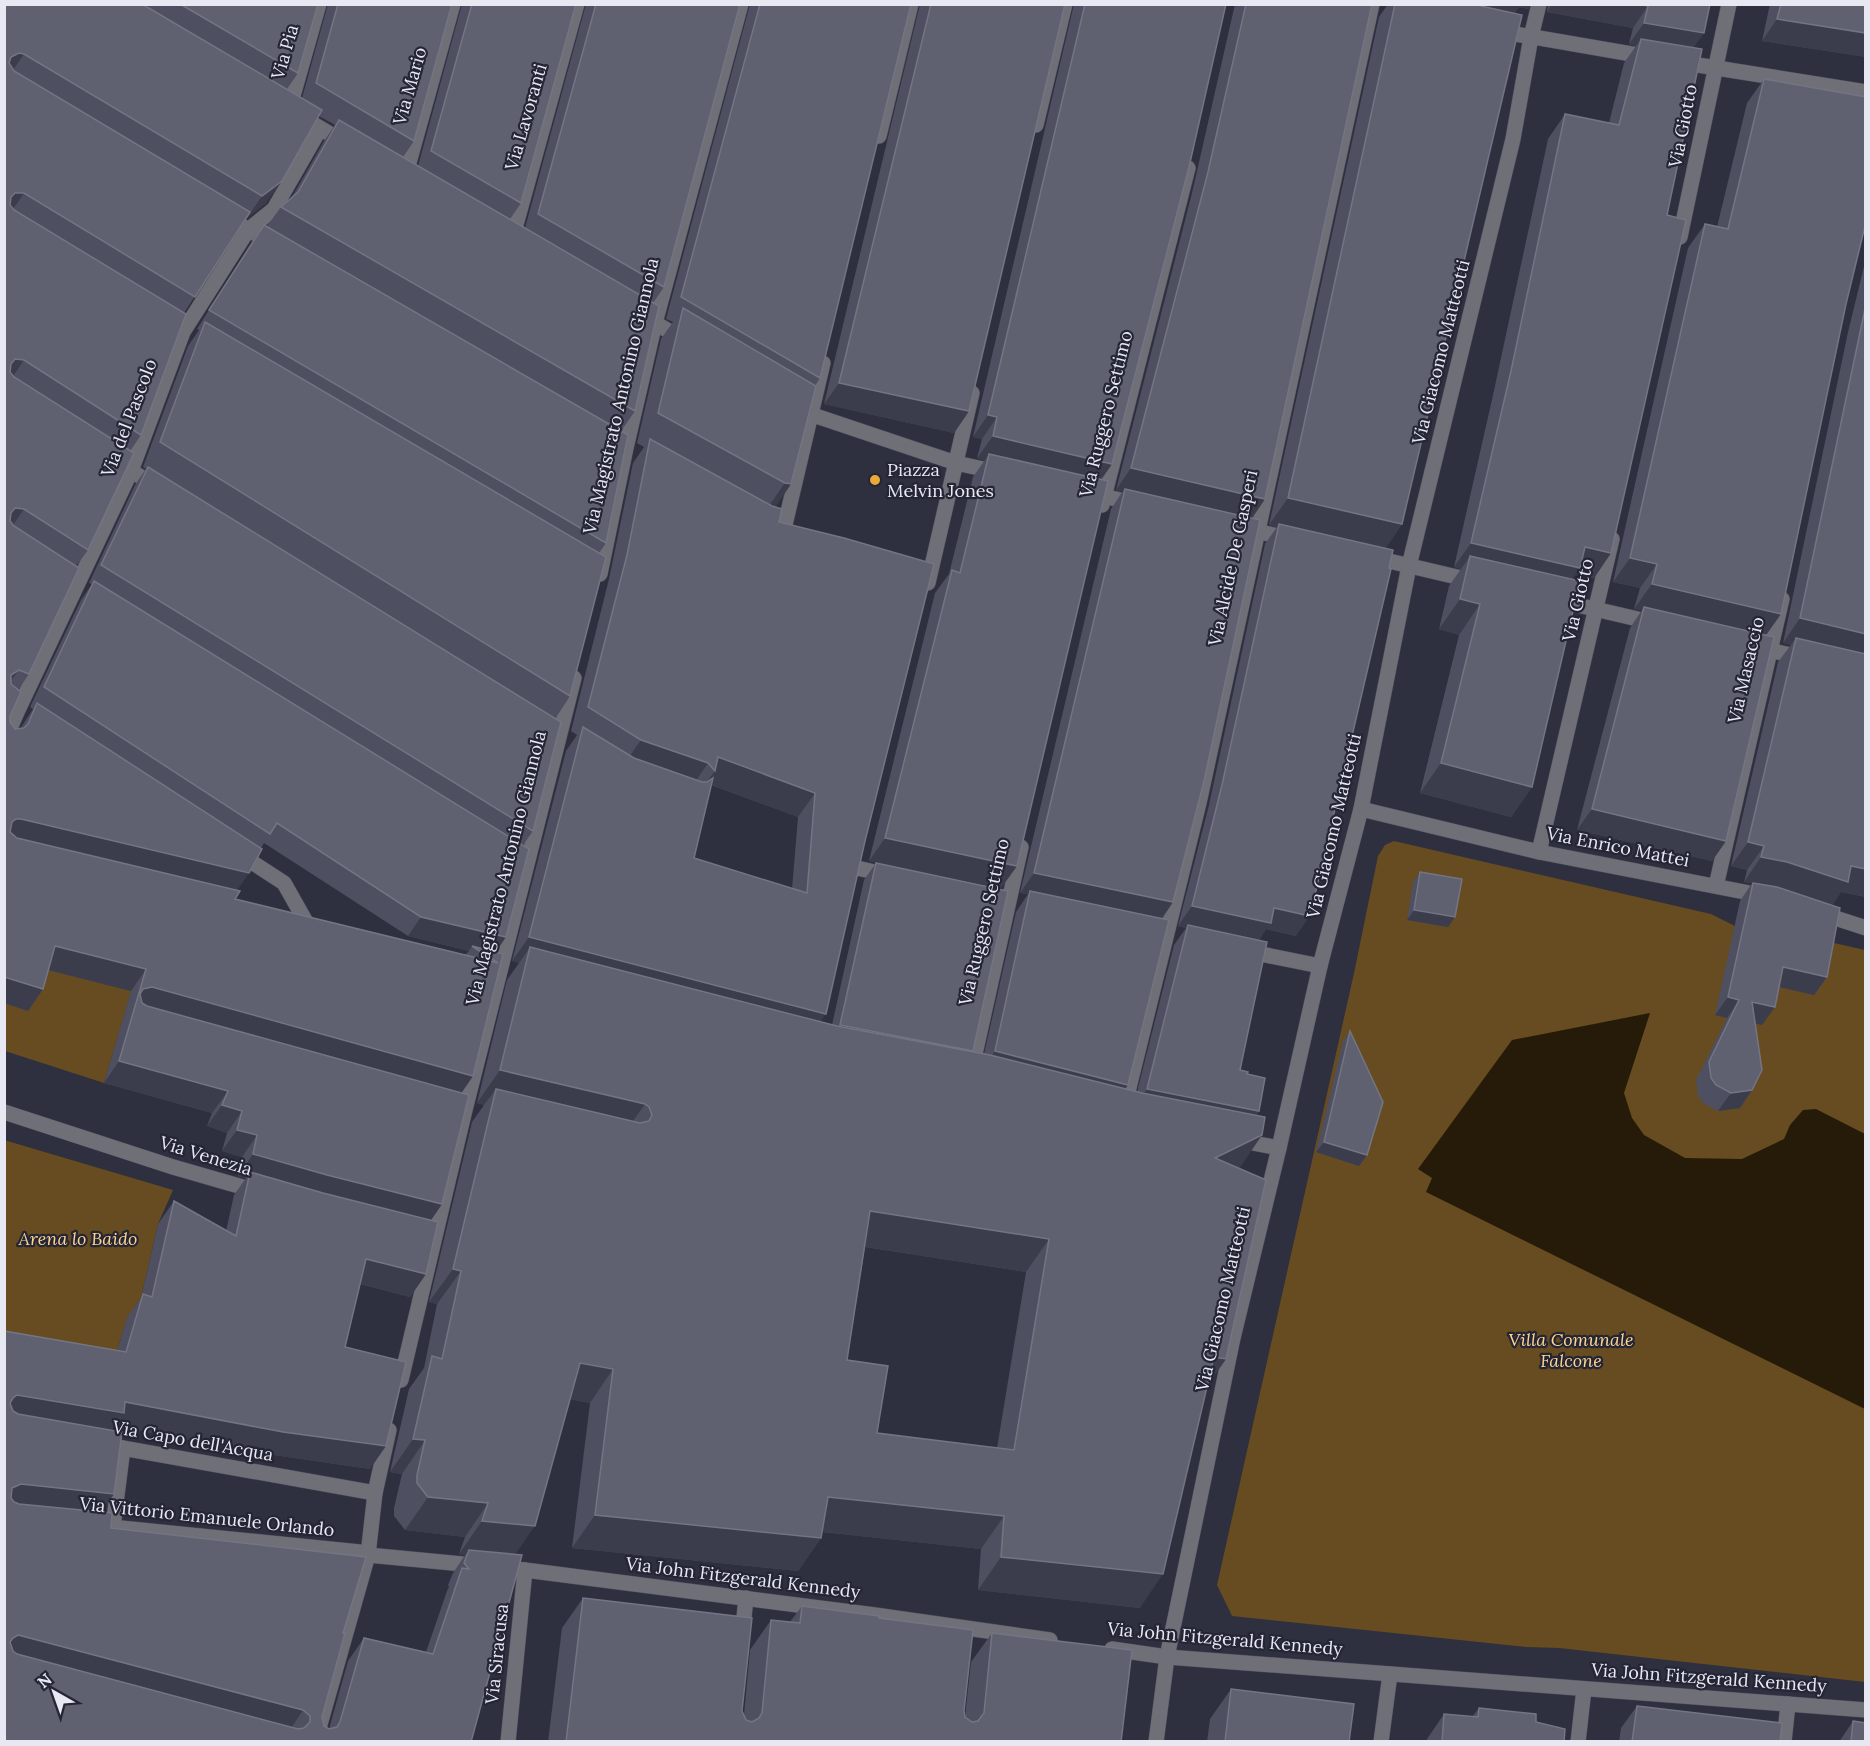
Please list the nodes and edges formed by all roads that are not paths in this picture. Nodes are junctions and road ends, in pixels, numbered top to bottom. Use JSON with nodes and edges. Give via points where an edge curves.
{"nodes":[{"id":1,"x":319,"y":4,"type":"edge"},
{"id":2,"x":453,"y":4,"type":"edge"},
{"id":3,"x":577,"y":4,"type":"edge"},
{"id":4,"x":741,"y":4,"type":"edge"},
{"id":5,"x":911,"y":4,"type":"edge"},
{"id":6,"x":1065,"y":4,"type":"edge"},
{"id":7,"x":1539,"y":4,"type":"edge"},
{"id":8,"x":1729,"y":4,"type":"edge"},
{"id":9,"x":1374,"y":6,"type":"edge"},
{"id":10,"x":1488,"y":30,"type":"edge"},
{"id":11,"x":1531,"y":38,"type":"junction"},
{"id":12,"x":1714,"y":68,"type":"junction"},
{"id":13,"x":1866,"y":92,"type":"edge"},
{"id":14,"x":320,"y":129,"type":"junction"},
{"id":15,"x":1032,"y":142,"type":"edge"},
{"id":16,"x":358,"y":150,"type":"edge"},
{"id":17,"x":875,"y":152,"type":"edge"},
{"id":18,"x":1191,"y":156,"type":"edge"},
{"id":19,"x":405,"y":178,"type":"edge"},
{"id":20,"x":207,"y":205,"type":"edge"},
{"id":21,"x":248,"y":230,"type":"junction"},
{"id":22,"x":512,"y":239,"type":"edge"},
{"id":23,"x":1677,"y":250,"type":"edge"},
{"id":24,"x":289,"y":253,"type":"edge"},
{"id":25,"x":625,"y":305,"type":"edge"},
{"id":26,"x":655,"y":323,"type":"junction"},
{"id":27,"x":827,"y":345,"type":"edge"},
{"id":28,"x":697,"y":347,"type":"edge"},
{"id":29,"x":975,"y":382,"type":"edge"},
{"id":30,"x":785,"y":398,"type":"edge"},
{"id":31,"x":810,"y":414,"type":"junction"},
{"id":32,"x":102,"y":452,"type":"edge"},
{"id":33,"x":956,"y":463,"type":"junction"},
{"id":34,"x":131,"y":471,"type":"junction"},
{"id":35,"x":1007,"y":474,"type":"edge"},
{"id":36,"x":1072,"y":489,"type":"edge"},
{"id":37,"x":172,"y":496,"type":"edge"},
{"id":38,"x":1104,"y":496,"type":"junction"},
{"id":39,"x":1149,"y":506,"type":"edge"},
{"id":40,"x":1099,"y":519,"type":"edge"},
{"id":41,"x":768,"y":524,"type":"edge"},
{"id":42,"x":1226,"y":524,"type":"edge"},
{"id":43,"x":1615,"y":528,"type":"edge"},
{"id":44,"x":1259,"y":532,"type":"junction"},
{"id":45,"x":1305,"y":542,"type":"edge"},
{"id":46,"x":1363,"y":555,"type":"edge"},
{"id":47,"x":1409,"y":566,"type":"junction"},
{"id":48,"x":595,"y":579,"type":"edge"},
{"id":49,"x":1785,"y":582,"type":"edge"},
{"id":50,"x":1487,"y":584,"type":"edge"},
{"id":51,"x":1543,"y":597,"type":"edge"},
{"id":52,"x":923,"y":602,"type":"edge"},
{"id":53,"x":1597,"y":609,"type":"junction"},
{"id":54,"x":1666,"y":626,"type":"edge"},
{"id":55,"x":1736,"y":643,"type":"edge"},
{"id":56,"x":1771,"y":651,"type":"junction"},
{"id":57,"x":1824,"y":663,"type":"edge"},
{"id":58,"x":577,"y":667,"type":"edge"},
{"id":59,"x":4,"y":701,"type":"edge"},
{"id":60,"x":23,"y":713,"type":"junction"},
{"id":61,"x":4,"y":742,"type":"edge"},
{"id":62,"x":1360,"y":809,"type":"junction"},
{"id":63,"x":1025,"y":832,"type":"edge"},
{"id":64,"x":225,"y":844,"type":"edge"},
{"id":65,"x":1539,"y":852,"type":"junction"},
{"id":66,"x":857,"y":868,"type":"edge"},
{"id":67,"x":904,"y":878,"type":"edge"},
{"id":68,"x":1716,"y":886,"type":"junction"},
{"id":69,"x":1778,"y":900,"type":"edge"},
{"id":70,"x":1811,"y":910,"type":"edge"},
{"id":71,"x":282,"y":916,"type":"edge"},
{"id":72,"x":1866,"y":928,"type":"edge"},
{"id":73,"x":1232,"y":948,"type":"edge"},
{"id":74,"x":1320,"y":966,"type":"junction"},
{"id":75,"x":969,"y":1079,"type":"edge"},
{"id":76,"x":4,"y":1112,"type":"edge"},
{"id":77,"x":1122,"y":1116,"type":"edge"},
{"id":78,"x":1223,"y":1137,"type":"edge"},
{"id":79,"x":1279,"y":1148,"type":"junction"},
{"id":80,"x":275,"y":1197,"type":"edge"},
{"id":81,"x":399,"y":1389,"type":"edge"},
{"id":82,"x":394,"y":1412,"type":"edge"},
{"id":83,"x":90,"y":1442,"type":"edge"},
{"id":84,"x":123,"y":1448,"type":"junction"},
{"id":85,"x":375,"y":1493,"type":"junction"},
{"id":86,"x":78,"y":1524,"type":"edge"},
{"id":87,"x":113,"y":1527,"type":"junction"},
{"id":88,"x":368,"y":1555,"type":"junction"},
{"id":89,"x":525,"y":1570,"type":"junction"},
{"id":90,"x":746,"y":1598,"type":"junction"},
{"id":91,"x":1066,"y":1642,"type":"edge"},
{"id":92,"x":1100,"y":1647,"type":"edge"},
{"id":93,"x":740,"y":1653,"type":"edge"},
{"id":94,"x":1167,"y":1657,"type":"junction"},
{"id":95,"x":1390,"y":1674,"type":"junction"},
{"id":96,"x":1584,"y":1689,"type":"junction"},
{"id":97,"x":1788,"y":1704,"type":"junction"},
{"id":98,"x":1866,"y":1710,"type":"edge"},
{"id":99,"x":315,"y":1742,"type":"edge"},
{"id":100,"x":508,"y":1742,"type":"edge"},
{"id":101,"x":1156,"y":1742,"type":"edge"},
{"id":102,"x":1382,"y":1742,"type":"edge"},
{"id":103,"x":1578,"y":1742,"type":"edge"},
{"id":104,"x":1784,"y":1742,"type":"edge"}],
"edges":[{"from":1,"to":14,"type":"street","name":"Via Pia","via":[[284,107]]},
{"from":2,"to":19,"type":"street","name":"Via Mario"},
{"from":3,"to":22,"type":"street","name":"Via Lavoranti"},
{"from":4,"to":26,"type":"street","name":"Via Magistrato Antonino Giannola"},
{"from":5,"to":17,"type":"street"},
{"from":6,"to":15,"type":"street"},
{"from":7,"to":11,"type":"street","name":"Via Giacomo Matteotti"},
{"from":8,"to":12,"type":"street","name":"Via Giotto"},
{"from":9,"to":44,"type":"street","name":"Via Alcide De Gasperi"},
{"from":10,"to":11,"type":"street"},
{"from":11,"to":12,"type":"street"},
{"from":11,"to":47,"type":"street","name":"Via Giacomo Matteotti","via":[[1512,139]]},
{"from":12,"to":13,"type":"street"},
{"from":12,"to":23,"type":"street","name":"Via Giotto"},
{"from":14,"to":16,"type":"street"},
{"from":14,"to":21,"type":"street","name":"Via del Pascolo","via":[[274,209]]},
{"from":18,"to":38,"type":"street","name":"Via Ruggero Settimo"},
{"from":20,"to":21,"type":"street"},
{"from":21,"to":24,"type":"street"},
{"from":21,"to":34,"type":"street","name":"Via del Pascolo","via":[[183,332]]},
{"from":25,"to":26,"type":"street"},
{"from":26,"to":28,"type":"street"},
{"from":26,"to":48,"type":"street","name":"Via Magistrato Antonino Giannola"},
{"from":27,"to":31,"type":"street"},
{"from":29,"to":33,"type":"street"},
{"from":30,"to":31,"type":"street"},
{"from":31,"to":33,"type":"street"},
{"from":31,"to":41,"type":"street","via":[[789,530]]},
{"from":32,"to":34,"type":"street"},
{"from":33,"to":35,"type":"street"},
{"from":33,"to":52,"type":"street","via":[[925,567]]},
{"from":34,"to":37,"type":"street"},
{"from":34,"to":60,"type":"street","name":"Via del Pascolo"},
{"from":36,"to":38,"type":"street"},
{"from":38,"to":39,"type":"street"},
{"from":38,"to":40,"type":"street","name":"Via Ruggero Settimo"},
{"from":42,"to":44,"type":"street"},
{"from":43,"to":53,"type":"street","name":"Via Giotto"},
{"from":44,"to":45,"type":"street"},
{"from":44,"to":77,"type":"street","name":"Via Alcide De Gasperi","via":[[1199,803]]},
{"from":46,"to":47,"type":"street"},
{"from":47,"to":50,"type":"street"},
{"from":47,"to":62,"type":"street","name":"Via Giacomo Matteotti"},
{"from":49,"to":56,"type":"street","name":"Via Masaccio"},
{"from":51,"to":53,"type":"street"},
{"from":53,"to":54,"type":"street"},
{"from":53,"to":65,"type":"street","name":"Via Giotto"},
{"from":55,"to":56,"type":"street"},
{"from":56,"to":57,"type":"street"},
{"from":56,"to":68,"type":"street","name":"Via Masaccio"},
{"from":58,"to":81,"type":"street","name":"Via Magistrato Antonino Giannola","via":[[521,861],[465,1110],[428,1237]]},
{"from":59,"to":60,"type":"street"},
{"from":60,"to":61,"type":"street","name":"Via del Pascolo"},
{"from":62,"to":65,"type":"street","name":"Via Enrico Mattei"},
{"from":62,"to":74,"type":"street","name":"Via Giacomo Matteotti"},
{"from":63,"to":75,"type":"street","name":"Via Ruggero Settimo"},
{"from":64,"to":71,"type":"street","via":[[284,883],[311,923]]},
{"from":65,"to":68,"type":"street","name":"Via Enrico Mattei"},
{"from":66,"to":67,"type":"street"},
{"from":68,"to":69,"type":"street","name":"Via Enrico Mattei"},
{"from":70,"to":72,"type":"street"},
{"from":73,"to":74,"type":"street"},
{"from":74,"to":79,"type":"street","name":"Via Giacomo Matteotti"},
{"from":76,"to":80,"type":"street","name":"Via Venezia"},
{"from":78,"to":79,"type":"street"},
{"from":79,"to":94,"type":"street","name":"Via Giacomo Matteotti","via":[[1233,1338]]},
{"from":82,"to":85,"type":"street"},
{"from":83,"to":84,"type":"street","name":"Via Capo dell'Acqua"},
{"from":84,"to":85,"type":"street","name":"Via Capo dell'Acqua"},
{"from":84,"to":87,"type":"street"},
{"from":85,"to":88,"type":"street"},
{"from":86,"to":87,"type":"street","name":"Via Vittorio Emanuele Orlando"},
{"from":87,"to":88,"type":"street","name":"Via Vittorio Emanuele Orlando"},
{"from":88,"to":89,"type":"street","name":"Via John Fitzgerald Kennedy"},
{"from":88,"to":99,"type":"street"},
{"from":89,"to":90,"type":"street","name":"Via John Fitzgerald Kennedy"},
{"from":89,"to":100,"type":"street","name":"Via Siracusa"},
{"from":90,"to":91,"type":"street","name":"Via John Fitzgerald Kennedy","via":[[964,1634]]},
{"from":90,"to":93,"type":"street"},
{"from":92,"to":94,"type":"street","name":"Via John Fitzgerald Kennedy"},
{"from":94,"to":95,"type":"street","name":"Via John Fitzgerald Kennedy"},
{"from":94,"to":101,"type":"street","name":"Via Giacomo Matteotti"},
{"from":95,"to":96,"type":"street","name":"Via John Fitzgerald Kennedy"},
{"from":95,"to":102,"type":"street"},
{"from":96,"to":97,"type":"street","name":"Via John Fitzgerald Kennedy"},
{"from":96,"to":103,"type":"street"},
{"from":97,"to":98,"type":"street","name":"Via John Fitzgerald Kennedy"},
{"from":97,"to":104,"type":"street"}]}
